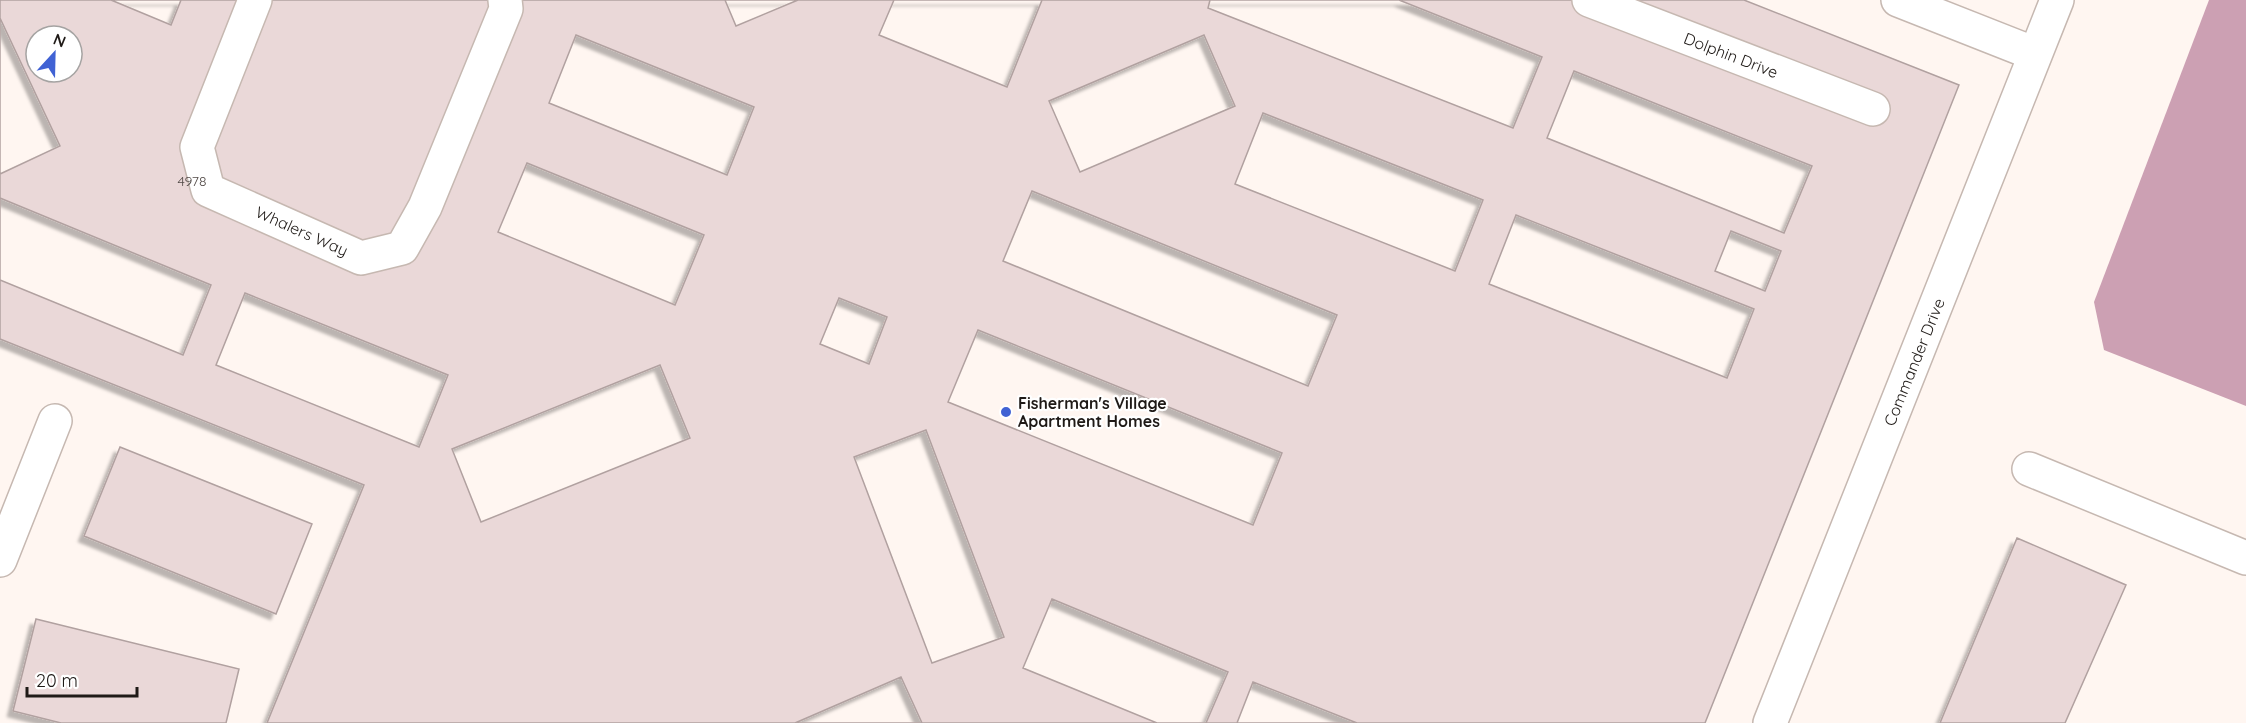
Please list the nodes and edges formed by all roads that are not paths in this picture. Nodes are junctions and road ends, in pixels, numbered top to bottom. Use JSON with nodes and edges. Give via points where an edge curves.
{"nodes":[{"id":1,"x":255,"y":0,"type":"edge"},
{"id":2,"x":505,"y":0,"type":"edge"},
{"id":3,"x":1589,"y":0,"type":"edge"},
{"id":4,"x":1898,"y":0,"type":"edge"},
{"id":5,"x":2057,"y":0,"type":"edge"},
{"id":6,"x":2036,"y":54,"type":"junction"},
{"id":7,"x":1873,"y":110,"type":"dead end"},
{"id":8,"x":55,"y":421,"type":"dead end"},
{"id":9,"x":2029,"y":470,"type":"dead end"},
{"id":10,"x":2246,"y":558,"type":"edge"},
{"id":11,"x":0,"y":560,"type":"edge"},
{"id":12,"x":1770,"y":723,"type":"edge"}],
"edges":[{"from":1,"to":2,"type":"street","name":"Whalers Way","via":[[197,147],[208,190],[362,258],[402,248],[425,207],[506,9]]},
{"from":3,"to":7,"type":"street","name":"Dolphin Drive"},
{"from":4,"to":6,"type":"street"},
{"from":5,"to":6,"type":"street","name":"Commander Drive"},
{"from":6,"to":12,"type":"street","name":"Commander Drive"},
{"from":8,"to":11,"type":"street"},
{"from":9,"to":10,"type":"street"}]}
